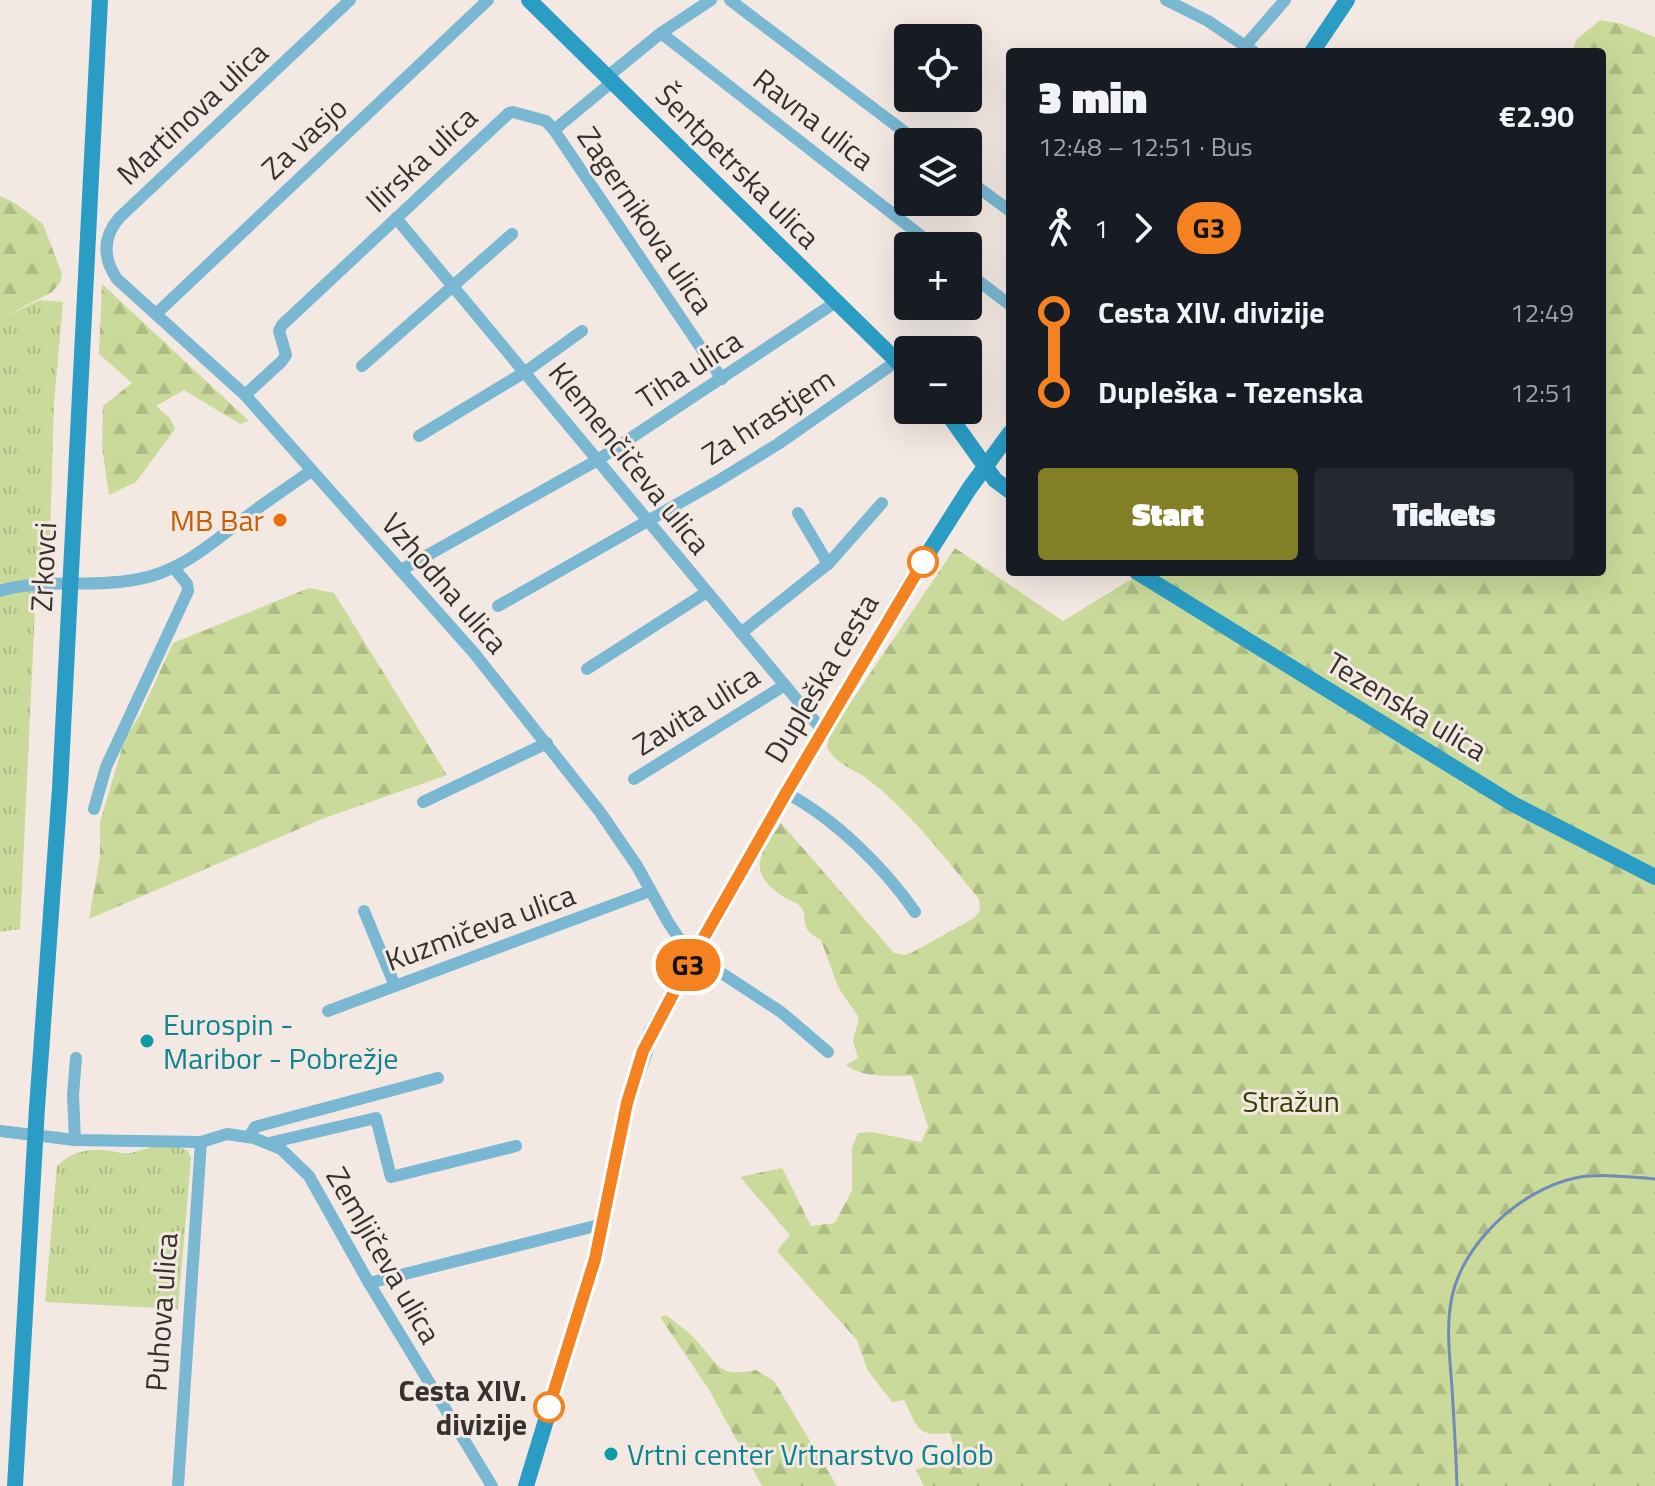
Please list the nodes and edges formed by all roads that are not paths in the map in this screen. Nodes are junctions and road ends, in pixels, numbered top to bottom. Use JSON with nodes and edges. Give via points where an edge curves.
{"nodes":[{"id":1,"x":100,"y":0,"type":"edge"},
{"id":2,"x":350,"y":0,"type":"edge"},
{"id":3,"x":488,"y":0,"type":"edge"},
{"id":4,"x":529,"y":0,"type":"edge"},
{"id":5,"x":711,"y":0,"type":"edge"},
{"id":6,"x":730,"y":0,"type":"edge"},
{"id":7,"x":1166,"y":0,"type":"edge"},
{"id":8,"x":1285,"y":0,"type":"edge"},
{"id":9,"x":1347,"y":0,"type":"edge"},
{"id":10,"x":661,"y":33,"type":"junction"},
{"id":11,"x":1250,"y":48,"type":"edge"},
{"id":12,"x":1315,"y":48,"type":"edge"},
{"id":13,"x":610,"y":78,"type":"junction"},
{"id":14,"x":899,"y":128,"type":"edge"},
{"id":15,"x":554,"y":130,"type":"junction"},
{"id":16,"x":982,"y":190,"type":"edge"},
{"id":17,"x":1006,"y":208,"type":"edge"},
{"id":18,"x":396,"y":218,"type":"junction"},
{"id":19,"x":916,"y":232,"type":"edge"},
{"id":20,"x":512,"y":234,"type":"dead end"},
{"id":21,"x":117,"y":279,"type":"joint"},
{"id":22,"x":982,"y":284,"type":"edge"},
{"id":23,"x":453,"y":286,"type":"junction"},
{"id":24,"x":836,"y":302,"type":"junction"},
{"id":25,"x":1006,"y":302,"type":"edge"},
{"id":26,"x":156,"y":314,"type":"junction"},
{"id":27,"x":582,"y":331,"type":"dead end"},
{"id":28,"x":894,"y":357,"type":"edge"},
{"id":29,"x":362,"y":366,"type":"dead end"},
{"id":30,"x":525,"y":372,"type":"junction"},
{"id":31,"x":894,"y":372,"type":"edge"},
{"id":32,"x":722,"y":379,"type":"junction"},
{"id":33,"x":245,"y":395,"type":"junction"},
{"id":34,"x":955,"y":424,"type":"edge"},
{"id":35,"x":419,"y":436,"type":"dead end"},
{"id":36,"x":1006,"y":438,"type":"edge"},
{"id":37,"x":596,"y":461,"type":"junction"},
{"id":38,"x":985,"y":467,"type":"junction"},
{"id":39,"x":311,"y":471,"type":"junction"},
{"id":40,"x":1006,"y":488,"type":"edge"},
{"id":41,"x":882,"y":503,"type":"dead end"},
{"id":42,"x":798,"y":513,"type":"dead end"},
{"id":43,"x":648,"y":522,"type":"junction"},
{"id":44,"x":828,"y":564,"type":"junction"},
{"id":45,"x":174,"y":568,"type":"junction"},
{"id":46,"x":401,"y":570,"type":"junction"},
{"id":47,"x":1143,"y":576,"type":"edge"},
{"id":48,"x":70,"y":584,"type":"junction"},
{"id":49,"x":0,"y":591,"type":"edge"},
{"id":50,"x":707,"y":592,"type":"junction"},
{"id":51,"x":498,"y":606,"type":"dead end"},
{"id":52,"x":741,"y":633,"type":"junction"},
{"id":53,"x":587,"y":669,"type":"dead end"},
{"id":54,"x":785,"y":685,"type":"junction"},
{"id":55,"x":823,"y":731,"type":"junction"},
{"id":56,"x":547,"y":743,"type":"junction"},
{"id":57,"x":634,"y":779,"type":"dead end"},
{"id":58,"x":786,"y":793,"type":"junction"},
{"id":59,"x":423,"y":802,"type":"dead end"},
{"id":60,"x":94,"y":809,"type":"dead end"},
{"id":61,"x":1655,"y":877,"type":"edge"},
{"id":62,"x":650,"y":891,"type":"junction"},
{"id":63,"x":364,"y":911,"type":"dead end"},
{"id":64,"x":915,"y":912,"type":"dead end"},
{"id":65,"x":692,"y":958,"type":"junction"},
{"id":66,"x":395,"y":986,"type":"junction"},
{"id":67,"x":328,"y":1011,"type":"dead end"},
{"id":68,"x":828,"y":1052,"type":"dead end"},
{"id":69,"x":76,"y":1058,"type":"dead end"},
{"id":70,"x":438,"y":1078,"type":"dead end"},
{"id":71,"x":0,"y":1131,"type":"edge"},
{"id":72,"x":35,"y":1136,"type":"junction"},
{"id":73,"x":249,"y":1137,"type":"junction"},
{"id":74,"x":75,"y":1140,"type":"junction"},
{"id":75,"x":201,"y":1142,"type":"junction"},
{"id":76,"x":269,"y":1143,"type":"junction"},
{"id":77,"x":516,"y":1146,"type":"dead end"},
{"id":78,"x":603,"y":1224,"type":"junction"},
{"id":79,"x":369,"y":1283,"type":"junction"},
{"id":80,"x":15,"y":1486,"type":"edge"},
{"id":81,"x":178,"y":1486,"type":"edge"},
{"id":82,"x":492,"y":1486,"type":"edge"},
{"id":83,"x":526,"y":1486,"type":"edge"}],
"edges":[{"from":1,"to":48,"type":"street","name":"Zrkovci"},
{"from":2,"to":21,"type":"street","name":"Martinova ulica","via":[[119,218],[109,230],[106,248],[107,265]]},
{"from":3,"to":26,"type":"street","name":"Za vasjo"},
{"from":4,"to":13,"type":"street","name":"Šentpetrska ulica"},
{"from":5,"to":10,"type":"street"},
{"from":6,"to":14,"type":"street"},
{"from":7,"to":11,"type":"street"},
{"from":8,"to":11,"type":"street"},
{"from":9,"to":12,"type":"street"},
{"from":10,"to":13,"type":"street"},
{"from":10,"to":19,"type":"street","name":"Ravna ulica"},
{"from":13,"to":15,"type":"street"},
{"from":13,"to":24,"type":"street","name":"Šentpetrska ulica"},
{"from":15,"to":18,"type":"street","name":"Ilirska ulica","via":[[546,121],[509,113]]},
{"from":15,"to":32,"type":"street","name":"Zagernikova ulica"},
{"from":16,"to":17,"type":"street"},
{"from":18,"to":23,"type":"street","name":"Klemenčičeva ulica"},
{"from":18,"to":33,"type":"street","name":"Ilirska ulica","via":[[282,325],[286,355]]},
{"from":20,"to":23,"type":"street"},
{"from":21,"to":26,"type":"street","name":"Vzhodna ulica"},
{"from":22,"to":25,"type":"street"},
{"from":23,"to":29,"type":"street"},
{"from":23,"to":30,"type":"street","name":"Klemenčičeva ulica"},
{"from":24,"to":28,"type":"street","name":"Šentpetrska ulica"},
{"from":24,"to":32,"type":"street","name":"Tiha ulica"},
{"from":26,"to":33,"type":"street","name":"Vzhodna ulica"},
{"from":27,"to":30,"type":"street"},
{"from":30,"to":35,"type":"street"},
{"from":30,"to":37,"type":"street","name":"Klemenčičeva ulica"},
{"from":31,"to":43,"type":"street","name":"Za hrastjem"},
{"from":32,"to":37,"type":"street","name":"Tiha ulica"},
{"from":33,"to":39,"type":"street","name":"Vzhodna ulica"},
{"from":34,"to":38,"type":"street"},
{"from":36,"to":38,"type":"street","name":"Dupleška cesta"},
{"from":37,"to":43,"type":"street","name":"Klemenčičeva ulica"},
{"from":37,"to":46,"type":"street","name":"Tiha ulica"},
{"from":38,"to":40,"type":"street"},
{"from":38,"to":55,"type":"street","name":"Dupleška cesta"},
{"from":39,"to":45,"type":"street"},
{"from":39,"to":46,"type":"street","name":"Vzhodna ulica"},
{"from":41,"to":44,"type":"street"},
{"from":42,"to":44,"type":"street"},
{"from":43,"to":50,"type":"street","name":"Klemenčičeva ulica"},
{"from":43,"to":51,"type":"street","name":"Za hrastjem"},
{"from":44,"to":52,"type":"street"},
{"from":45,"to":48,"type":"street","via":[[136,580]]},
{"from":45,"to":60,"type":"street","via":[[188,591],[106,767]]},
{"from":46,"to":56,"type":"street","name":"Vzhodna ulica"},
{"from":47,"to":61,"type":"street","name":"Tezenska ulica","via":[[1513,804]]},
{"from":48,"to":49,"type":"street"},
{"from":48,"to":72,"type":"street","name":"Zrkovci"},
{"from":50,"to":52,"type":"street","name":"Klemenčičeva ulica"},
{"from":50,"to":53,"type":"street"},
{"from":52,"to":54,"type":"street","name":"Klemenčičeva ulica"},
{"from":54,"to":55,"type":"street","name":"Klemenčičeva ulica"},
{"from":54,"to":57,"type":"street","name":"Zavita ulica"},
{"from":55,"to":58,"type":"street","name":"Dupleška cesta"},
{"from":56,"to":59,"type":"street"},
{"from":56,"to":62,"type":"street","name":"Vzhodna ulica"},
{"from":58,"to":64,"type":"street","via":[[850,840]]},
{"from":58,"to":65,"type":"street","name":"Dupleška cesta"},
{"from":62,"to":65,"type":"street","name":"Vzhodna ulica"},
{"from":62,"to":66,"type":"street","name":"Kuzmičeva ulica"},
{"from":63,"to":66,"type":"street"},
{"from":65,"to":68,"type":"street","via":[[781,1012]]},
{"from":65,"to":78,"type":"street","via":[[637,1070]]},
{"from":66,"to":67,"type":"street","name":"Kuzmičeva ulica"},
{"from":69,"to":74,"type":"street"},
{"from":70,"to":73,"type":"street","name":"Zemljičeva ulica","via":[[255,1127]]},
{"from":71,"to":72,"type":"street","name":"Zemljičeva ulica"},
{"from":72,"to":74,"type":"street","name":"Zemljičeva ulica"},
{"from":72,"to":80,"type":"street"},
{"from":73,"to":75,"type":"street","name":"Zemljičeva ulica","via":[[227,1134]]},
{"from":73,"to":76,"type":"street","name":"Zemljičeva ulica"},
{"from":74,"to":75,"type":"street","name":"Zemljičeva ulica"},
{"from":75,"to":81,"type":"street","name":"Puhova ulica"},
{"from":76,"to":77,"type":"street","name":"Zemljičeva ulica","via":[[376,1118],[391,1177]]},
{"from":76,"to":79,"type":"street","name":"Zemljičeva ulica","via":[[309,1176]]},
{"from":78,"to":79,"type":"street"},
{"from":78,"to":83,"type":"street"},
{"from":79,"to":82,"type":"street","name":"Zemljičeva ulica"}]}
